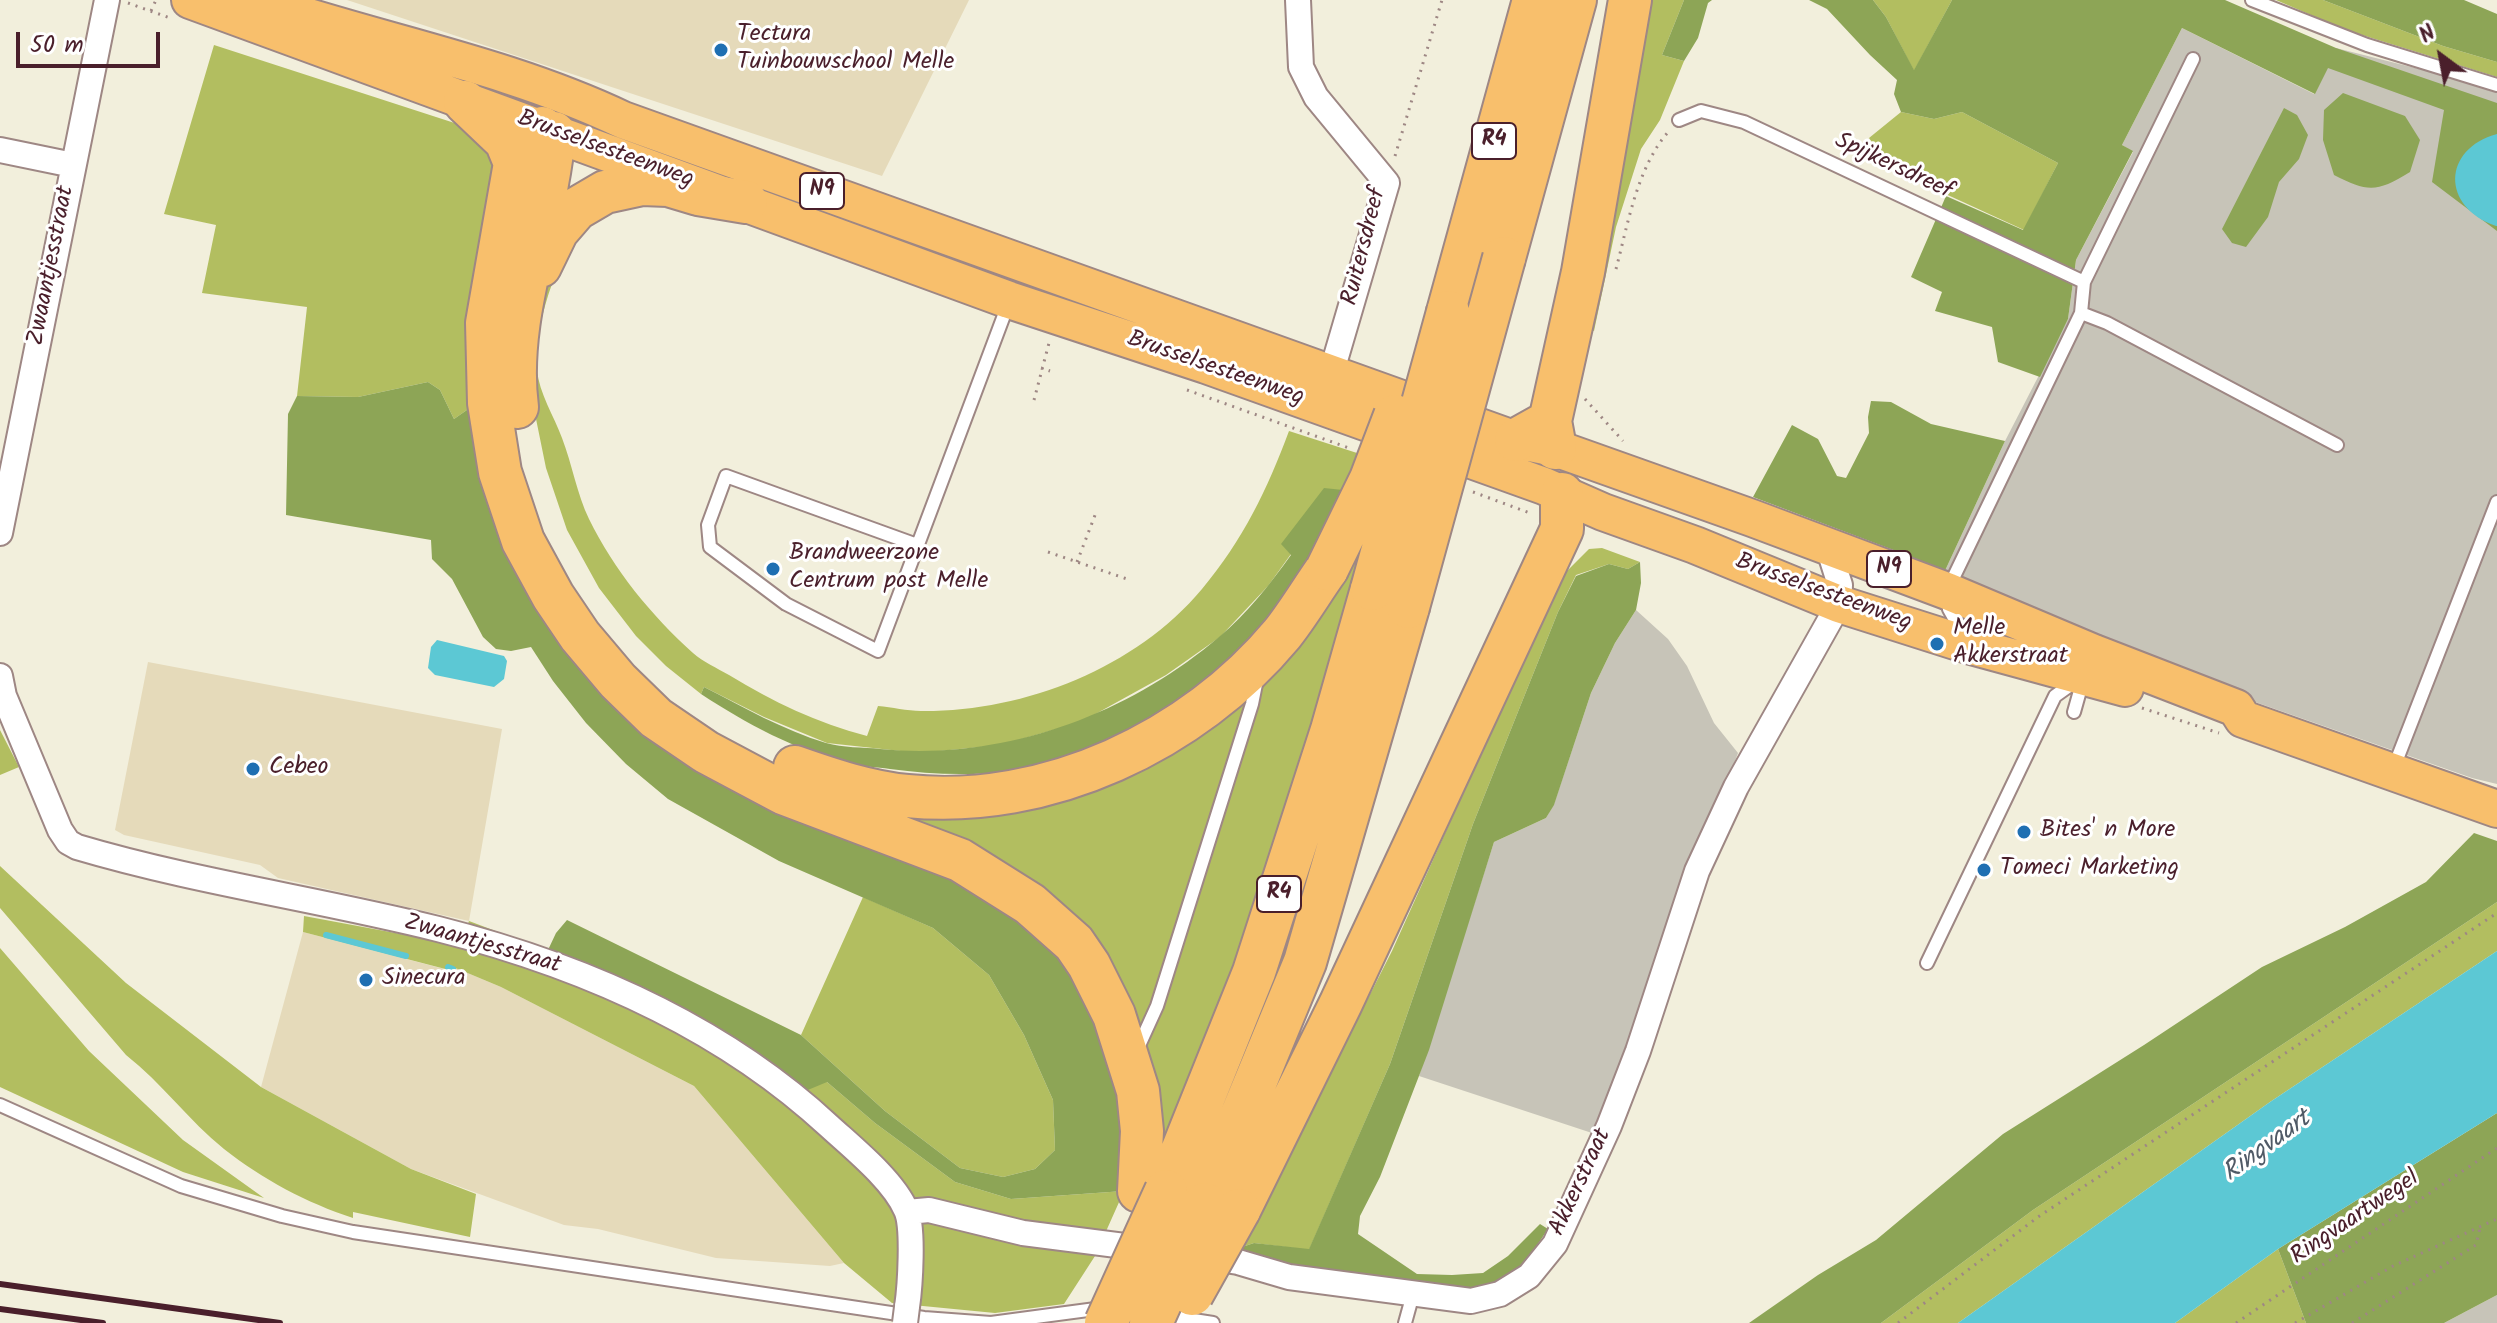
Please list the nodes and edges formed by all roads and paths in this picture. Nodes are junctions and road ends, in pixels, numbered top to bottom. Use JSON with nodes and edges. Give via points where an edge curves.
{"nodes":[{"id":1,"x":107,"y":0,"type":"edge"},
{"id":2,"x":156,"y":0,"type":"edge"},
{"id":3,"x":193,"y":0,"type":"edge"},
{"id":4,"x":255,"y":0,"type":"edge"},
{"id":5,"x":1298,"y":0,"type":"edge"},
{"id":6,"x":1442,"y":0,"type":"edge"},
{"id":7,"x":1534,"y":0,"type":"edge"},
{"id":8,"x":1575,"y":0,"type":"edge"},
{"id":9,"x":1630,"y":0,"type":"edge"},
{"id":10,"x":2252,"y":0,"type":"edge"},
{"id":11,"x":151,"y":11,"type":"dead end"},
{"id":12,"x":2193,"y":59,"type":"dead end"},
{"id":13,"x":502,"y":72,"type":"junction"},
{"id":14,"x":2497,"y":85,"type":"edge"},
{"id":15,"x":465,"y":102,"type":"junction"},
{"id":16,"x":623,"y":120,"type":"junction"},
{"id":17,"x":1679,"y":120,"type":"joint"},
{"id":18,"x":548,"y":128,"type":"junction"},
{"id":19,"x":0,"y":150,"type":"edge"},
{"id":20,"x":515,"y":163,"type":"junction"},
{"id":21,"x":73,"y":165,"type":"junction"},
{"id":22,"x":1387,"y":183,"type":"junction"},
{"id":23,"x":746,"y":202,"type":"junction"},
{"id":24,"x":1021,"y":263,"type":"junction"},
{"id":25,"x":1614,"y":279,"type":"dead end"},
{"id":26,"x":2084,"y":282,"type":"junction"},
{"id":27,"x":1009,"y":300,"type":"junction"},
{"id":28,"x":1444,"y":300,"type":"junction"},
{"id":29,"x":522,"y":303,"type":"junction"},
{"id":30,"x":2081,"y":313,"type":"junction"},
{"id":31,"x":1050,"y":371,"type":"dead end"},
{"id":32,"x":1222,"y":371,"type":"junction"},
{"id":33,"x":1331,"y":374,"type":"junction"},
{"id":34,"x":1583,"y":397,"type":"dead end"},
{"id":35,"x":1034,"y":400,"type":"dead end"},
{"id":36,"x":1540,"y":437,"type":"junction"},
{"id":37,"x":2337,"y":445,"type":"dead end"},
{"id":38,"x":1621,"y":472,"type":"junction"},
{"id":39,"x":1562,"y":494,"type":"junction"},
{"id":40,"x":2497,"y":502,"type":"edge"},
{"id":41,"x":1097,"y":510,"type":"dead end"},
{"id":42,"x":0,"y":533,"type":"edge"},
{"id":43,"x":917,"y":545,"type":"junction"},
{"id":44,"x":1828,"y":547,"type":"junction"},
{"id":45,"x":1048,"y":552,"type":"dead end"},
{"id":46,"x":1077,"y":562,"type":"junction"},
{"id":47,"x":1127,"y":579,"type":"dead end"},
{"id":48,"x":1840,"y":595,"type":"junction"},
{"id":49,"x":1948,"y":600,"type":"junction"},
{"id":50,"x":1971,"y":646,"type":"junction"},
{"id":51,"x":1263,"y":653,"type":"junction"},
{"id":52,"x":2089,"y":664,"type":"junction"},
{"id":53,"x":1,"y":691,"type":"edge"},
{"id":54,"x":2074,"y":712,"type":"dead end"},
{"id":55,"x":2392,"y":772,"type":"junction"},
{"id":56,"x":2493,"y":805,"type":"edge"},
{"id":57,"x":2497,"y":913,"type":"edge"},
{"id":58,"x":1927,"y":963,"type":"dead end"},
{"id":59,"x":1130,"y":1064,"type":"junction"},
{"id":60,"x":0,"y":1105,"type":"edge"},
{"id":61,"x":2497,"y":1148,"type":"edge"},
{"id":62,"x":1187,"y":1199,"type":"junction"},
{"id":63,"x":907,"y":1212,"type":"junction"},
{"id":64,"x":2497,"y":1219,"type":"edge"},
{"id":65,"x":2480,"y":1227,"type":"junction"},
{"id":66,"x":1413,"y":1294,"type":"junction"},
{"id":67,"x":906,"y":1315,"type":"edge"},
{"id":68,"x":1135,"y":1315,"type":"edge"},
{"id":69,"x":1213,"y":1323,"type":"edge"},
{"id":70,"x":1405,"y":1323,"type":"edge"},
{"id":71,"x":1898,"y":1323,"type":"edge"},
{"id":72,"x":2236,"y":1323,"type":"edge"},
{"id":73,"x":2295,"y":1323,"type":"edge"},
{"id":74,"x":2352,"y":1323,"type":"edge"}],
"edges":[{"from":1,"to":21,"type":"street","name":"Zwaantjesstraat"},
{"from":2,"to":11,"type":"path"},
{"from":3,"to":15,"type":"main road","name":"Brusselsesteenweg","number":"N9"},
{"from":4,"to":13,"type":"main road","name":"Brusselsesteenweg","number":"N9"},
{"from":5,"to":22,"type":"street","name":"Ruitersdreef","via":[[1301,67],[1316,97]]},
{"from":6,"to":22,"type":"path"},
{"from":7,"to":28,"type":"highway","number":"R4"},
{"from":8,"to":62,"type":"highway","number":"R4","bridge":true,"via":[[1305,962]]},
{"from":9,"to":36,"type":"highway","via":[[1583,272]]},
{"from":10,"to":14,"type":"lane","via":[[2367,45]]},
{"from":12,"to":26,"type":"lane"},
{"from":13,"to":16,"type":"main road","name":"Brusselsesteenweg","number":"N9"},
{"from":13,"to":18,"type":"main road","via":[[534,102]]},
{"from":15,"to":18,"type":"main road","name":"Brusselsesteenweg","number":"N9"},
{"from":15,"to":20,"type":"highway","via":[[506,141]]},
{"from":16,"to":18,"type":"main road","via":[[577,114]]},
{"from":16,"to":24,"type":"main road","name":"Brusselsesteenweg","number":"N9"},
{"from":17,"to":25,"type":"path","via":[[1652,155]]},
{"from":17,"to":26,"type":"lane","name":"Spijkersdreef","via":[[1701,111],[1744,122]]},
{"from":18,"to":20,"type":"highway"},
{"from":18,"to":23,"type":"main road","name":"Brusselsesteenweg","number":"N9"},
{"from":18,"to":29,"type":"highway"},
{"from":19,"to":21,"type":"street"},
{"from":20,"to":59,"type":"highway","via":[[487,323],[489,403],[500,472],[523,541],[561,609],[618,681],[656,718],[706,752],[783,793],[960,860],[1030,904],[1074,943],[1089,965]]},
{"from":21,"to":42,"type":"street","name":"Zwaantjesstraat"},
{"from":22,"to":33,"type":"street","name":"Ruitersdreef"},
{"from":23,"to":27,"type":"main road","name":"Brusselsesteenweg","number":"N9"},
{"from":23,"to":29,"type":"highway","via":[[668,185],[605,192],[576,209],[557,231]]},
{"from":24,"to":27,"type":"street"},
{"from":24,"to":33,"type":"main road","name":"Brusselsesteenweg","number":"N9"},
{"from":26,"to":30,"type":"lane"},
{"from":27,"to":32,"type":"main road","name":"Brusselsesteenweg","number":"N9"},
{"from":27,"to":43,"type":"lane"},
{"from":28,"to":51,"type":"highway","bridge":true,"via":[[1371,479],[1327,569]]},
{"from":28,"to":62,"type":"highway","number":"R4","bridge":true,"via":[[1332,730]]},
{"from":29,"to":51,"type":"highway","via":[[515,392],[521,434],[534,489],[565,565],[630,655],[679,701],[734,739],[782,762],[844,785],[907,796],[1021,791],[1087,771],[1157,740],[1229,688]]},
{"from":30,"to":37,"type":"lane"},
{"from":30,"to":49,"type":"lane"},
{"from":31,"to":35,"type":"path","via":[[1041,368]]},
{"from":32,"to":36,"type":"main road","via":[[1251,371],[1492,455]]},
{"from":32,"to":39,"type":"main road","name":"Brusselsesteenweg","number":"N9"},
{"from":33,"to":36,"type":"main road","name":"Brusselsesteenweg","number":"N9"},
{"from":34,"to":38,"type":"path","via":[[1626,445]]},
{"from":36,"to":38,"type":"main road","name":"Brusselsesteenweg","number":"N9"},
{"from":36,"to":39,"type":"main road"},
{"from":38,"to":44,"type":"main road","name":"Brusselsesteenweg","number":"N9"},
{"from":39,"to":48,"type":"main road","name":"Brusselsesteenweg","number":"N9"},
{"from":39,"to":62,"type":"highway","via":[[1562,529],[1341,1003]]},
{"from":40,"to":55,"type":"lane"},
{"from":41,"to":46,"type":"path"},
{"from":43,"to":43,"type":"lane","via":[[726,476],[708,525],[710,547],[786,604],[878,651]]},
{"from":44,"to":48,"type":"street"},
{"from":44,"to":49,"type":"main road","name":"Brusselsesteenweg","number":"N9"},
{"from":45,"to":46,"type":"path"},
{"from":46,"to":47,"type":"path"},
{"from":48,"to":49,"type":"main road","via":[[1864,601]]},
{"from":48,"to":50,"type":"main road","name":"Brusselsesteenweg","number":"N9"},
{"from":48,"to":66,"type":"street","name":"Akkerstraat","via":[[1736,787],[1697,871],[1624,1089],[1555,1244],[1529,1276],[1500,1294],[1471,1301]]},
{"from":49,"to":50,"type":"lane"},
{"from":49,"to":52,"type":"main road","name":"Brusselsesteenweg","number":"N9","via":[[2004,623],[2023,624]]},
{"from":50,"to":52,"type":"main road","name":"Brusselsesteenweg","number":"N9"},
{"from":51,"to":59,"type":"lane","via":[[1252,704],[1157,1006]]},
{"from":52,"to":54,"type":"lane"},
{"from":52,"to":55,"type":"main road","name":"Brusselsesteenweg","number":"N9","via":[[2236,708],[2243,719]]},
{"from":52,"to":58,"type":"lane","via":[[2055,696]]},
{"from":53,"to":63,"type":"street","name":"Zwaantjesstraat","via":[[68,842],[439,929],[624,992],[730,1049],[799,1097],[878,1172]]},
{"from":55,"to":56,"type":"main road","name":"Brusselsesteenweg","number":"N9"},
{"from":57,"to":71,"type":"path","via":[[2038,1217]]},
{"from":59,"to":62,"type":"highway","via":[[1142,1131]]},
{"from":60,"to":68,"type":"lane","via":[[181,1186],[353,1232],[924,1318],[991,1323],[1109,1307]]},
{"from":61,"to":72,"type":"path","name":"Ringvaartwegel"},
{"from":62,"to":68,"type":"highway","number":"R4","bridge":true},
{"from":62,"to":68,"type":"highway","bridge":true},
{"from":63,"to":66,"type":"street","name":"Akkerstraat","via":[[929,1210],[1023,1233],[1238,1262],[1289,1277]]},
{"from":63,"to":67,"type":"street","via":[[911,1279]]},
{"from":64,"to":65,"type":"path"},
{"from":65,"to":73,"type":"path","via":[[2393,1266]]},
{"from":65,"to":74,"type":"path","via":[[2476,1245]]},
{"from":66,"to":70,"type":"lane"},
{"from":68,"to":69,"type":"lane"}]}
